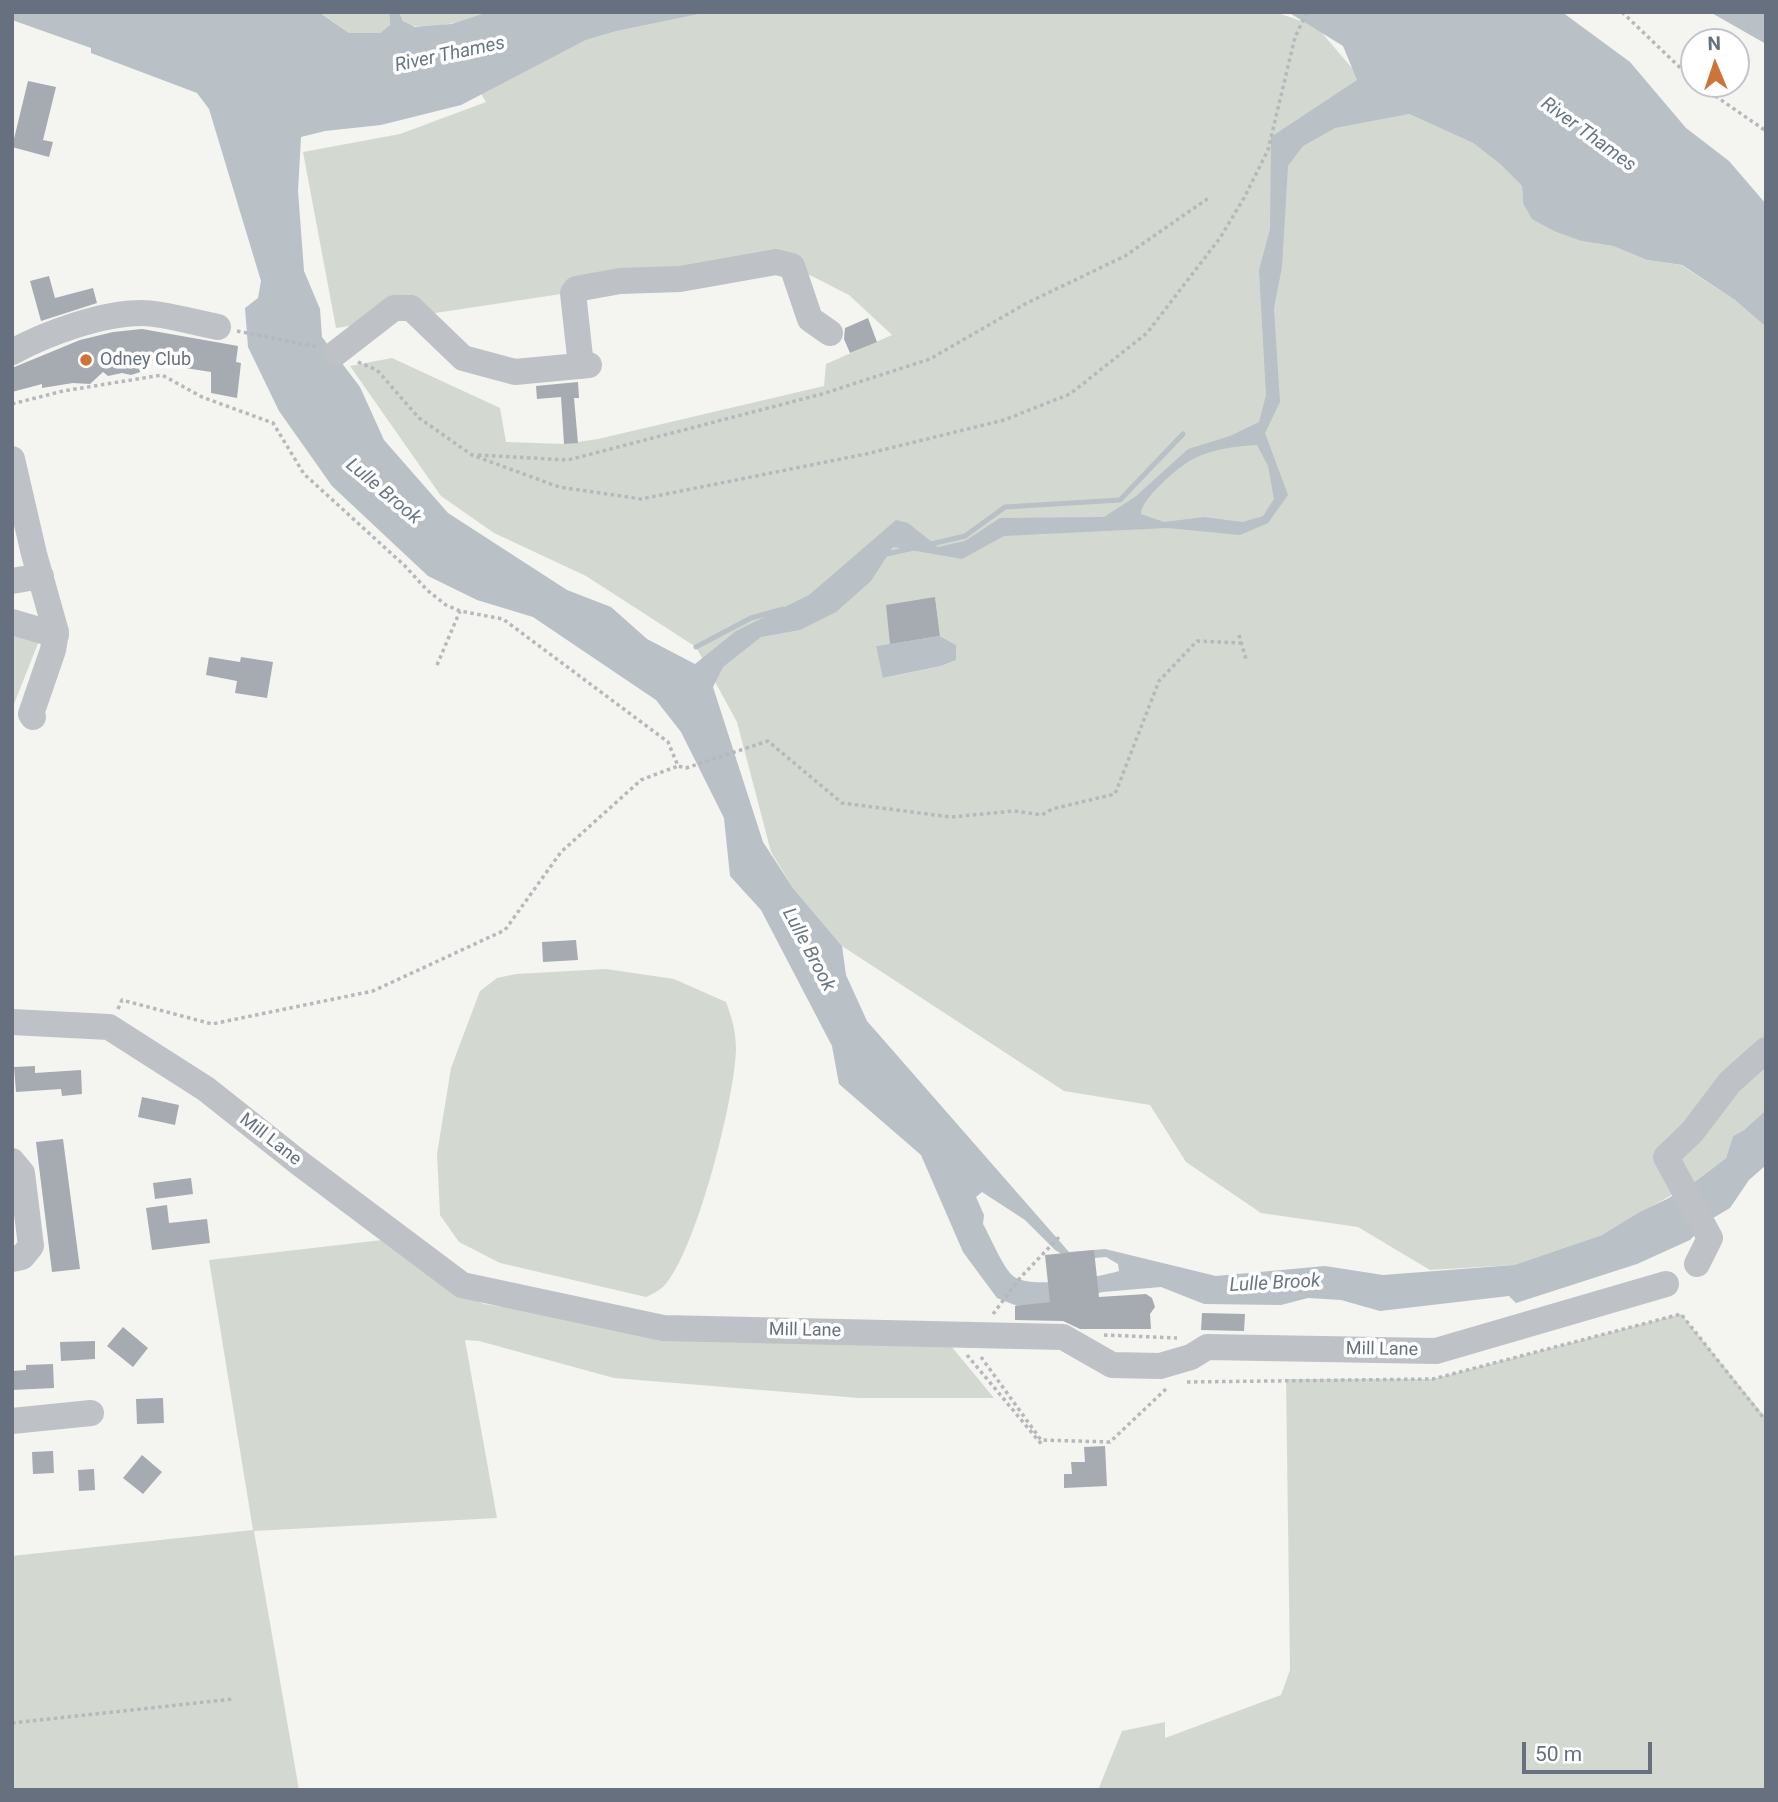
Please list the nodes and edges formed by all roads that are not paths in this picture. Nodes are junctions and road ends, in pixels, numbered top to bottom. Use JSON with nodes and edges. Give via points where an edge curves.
{"nodes":[{"id":1,"x":218,"y":327,"type":"road end"},
{"id":2,"x":830,"y":333,"type":"dead end"},
{"id":3,"x":330,"y":351,"type":"road end"},
{"id":4,"x":12,"y":352,"type":"edge"},
{"id":5,"x":12,"y":459,"type":"edge"},
{"id":6,"x":41,"y":576,"type":"junction"},
{"id":7,"x":12,"y":581,"type":"edge"},
{"id":8,"x":12,"y":622,"type":"edge"},
{"id":9,"x":56,"y":635,"type":"junction"},
{"id":10,"x":33,"y":718,"type":"dead end"},
{"id":11,"x":12,"y":1022,"type":"edge"},
{"id":12,"x":1766,"y":1050,"type":"edge"},
{"id":13,"x":12,"y":1161,"type":"edge"},
{"id":14,"x":12,"y":1259,"type":"edge"},
{"id":15,"x":1697,"y":1264,"type":"dead end"},
{"id":16,"x":1666,"y":1284,"type":"dead end"},
{"id":17,"x":91,"y":1412,"type":"dead end"},
{"id":18,"x":12,"y":1421,"type":"edge"}],
"edges":[{"from":1,"to":4,"type":"street","via":[[143,313],[91,321]]},
{"from":2,"to":3,"type":"street","via":[[810,319],[792,266],[776,262],[680,279],[620,281],[576,289],[585,366],[515,372],[463,358],[411,308],[394,308]]},
{"from":5,"to":6,"type":"street"},
{"from":6,"to":7,"type":"street"},
{"from":6,"to":9,"type":"street"},
{"from":8,"to":9,"type":"street"},
{"from":9,"to":10,"type":"street"},
{"from":11,"to":16,"type":"street","name":"Mill Lane","via":[[109,1027],[206,1089],[463,1285],[663,1328],[1063,1338],[1112,1365],[1189,1369],[1207,1347],[1436,1351]]},
{"from":12,"to":15,"type":"street","via":[[1730,1082],[1692,1132],[1666,1157],[1710,1238]]},
{"from":13,"to":14,"type":"street","via":[[22,1172],[31,1245],[23,1257]]},
{"from":17,"to":18,"type":"street"}]}
